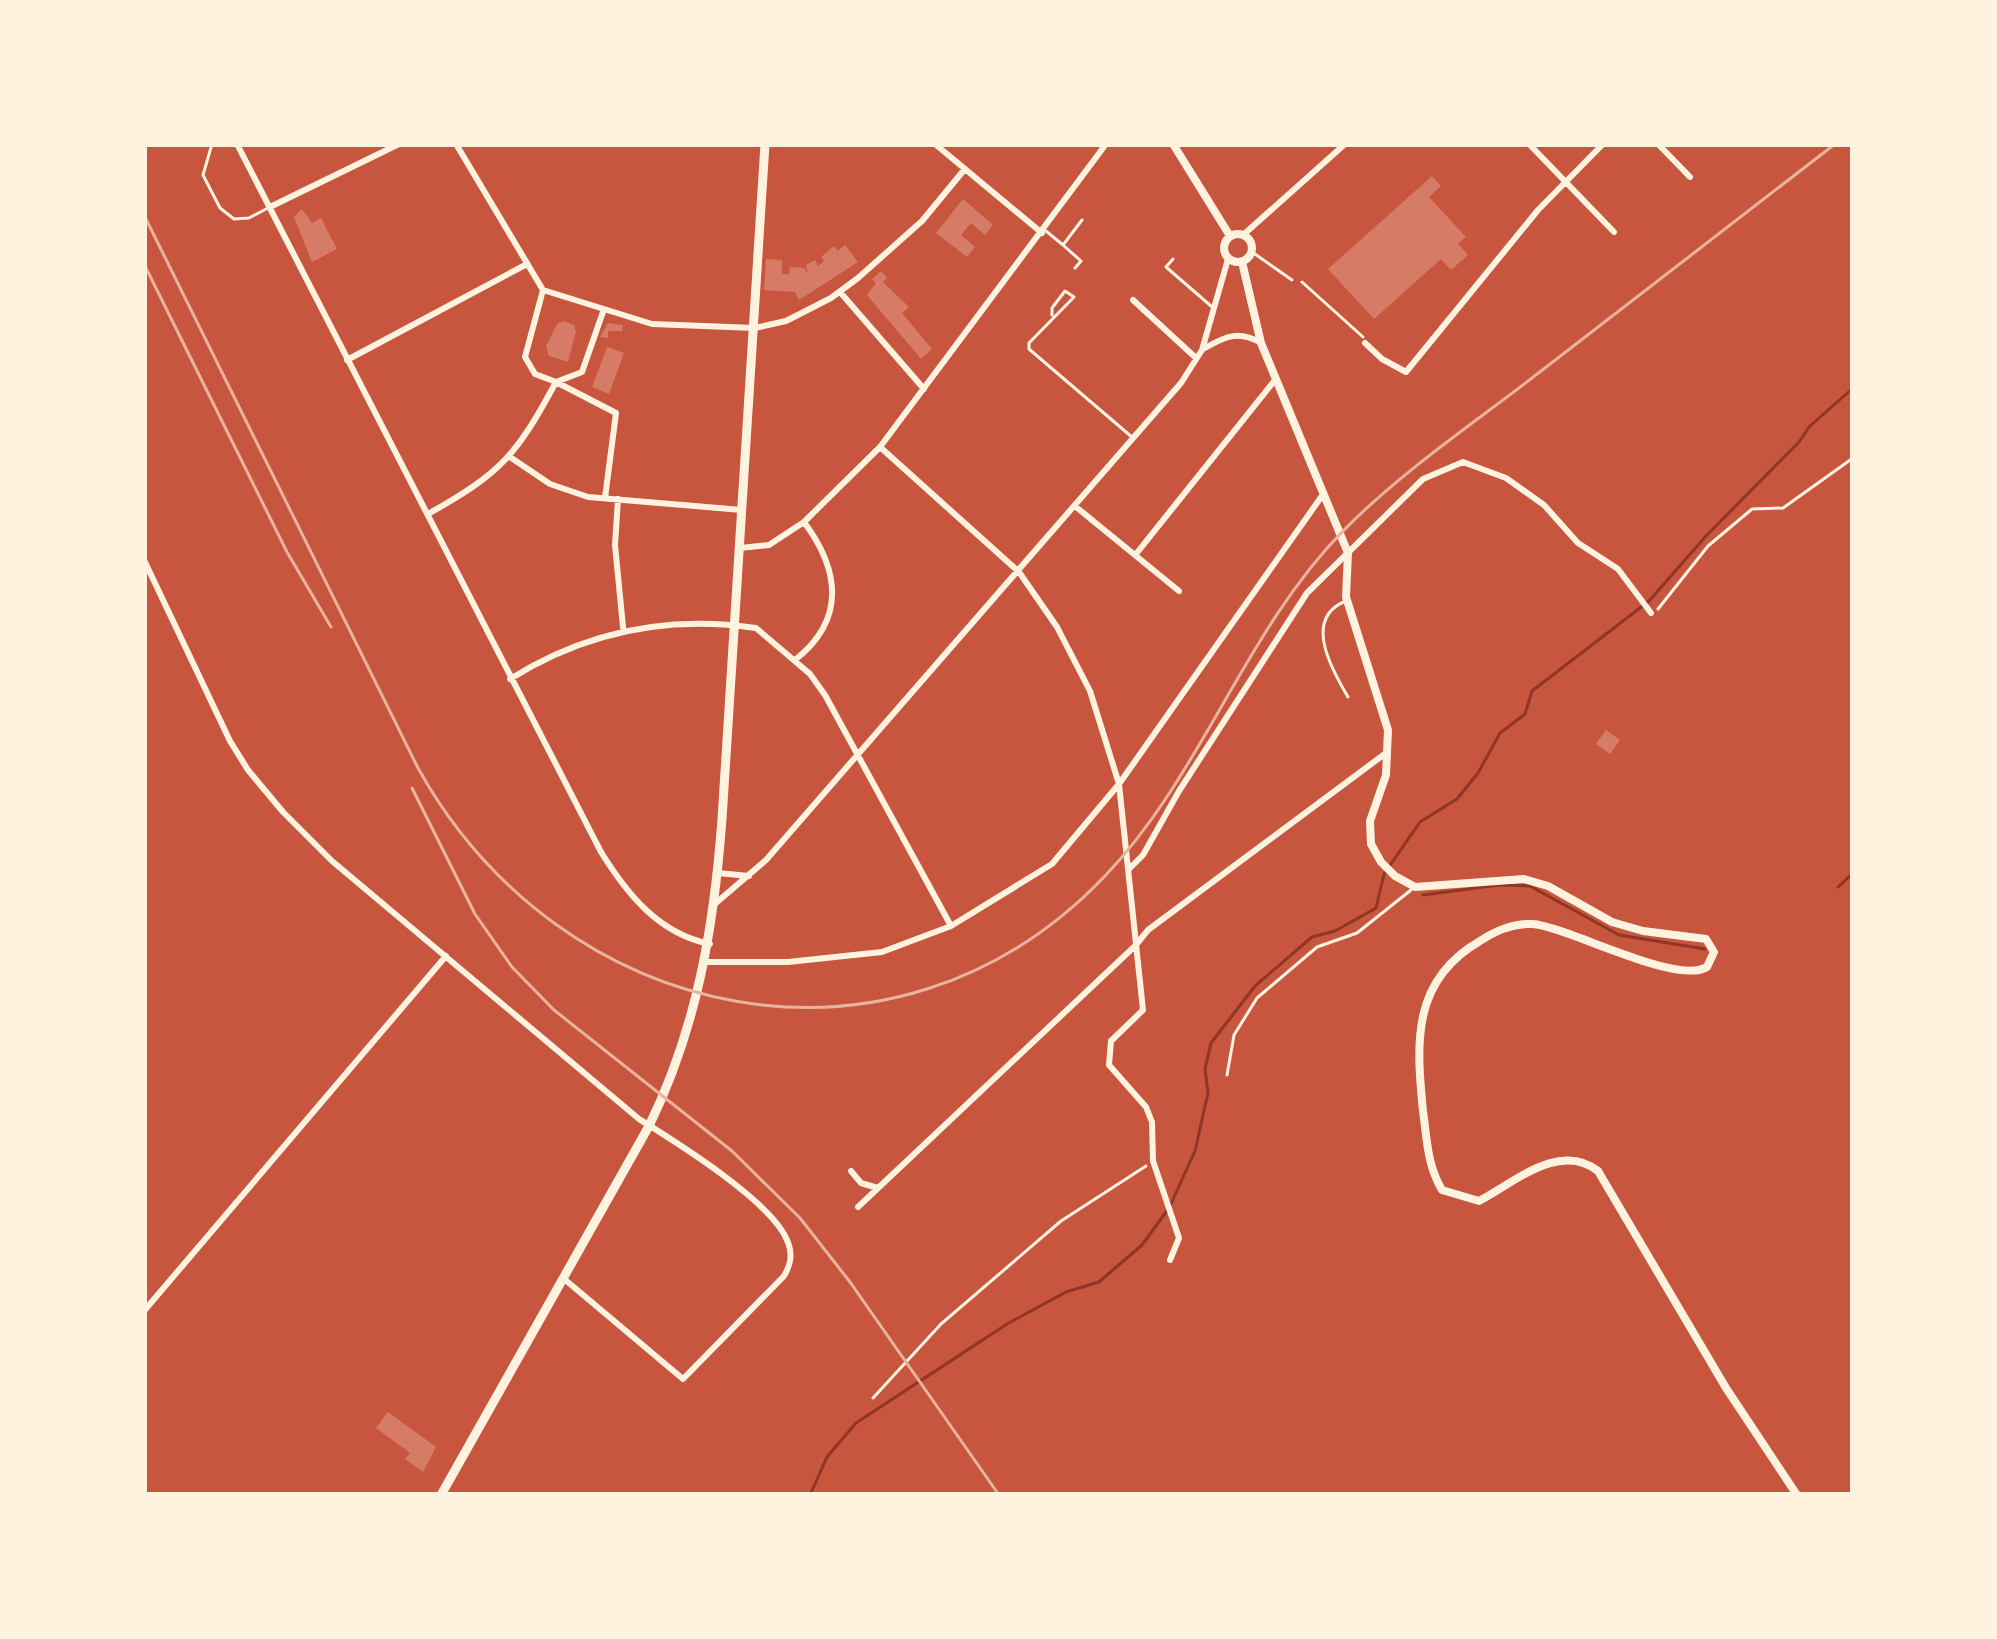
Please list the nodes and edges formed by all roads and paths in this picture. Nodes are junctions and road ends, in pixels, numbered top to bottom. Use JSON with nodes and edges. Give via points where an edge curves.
{"nodes":[{"id":1,"x":212,"y":144,"type":"edge"},
{"id":2,"x":237,"y":144,"type":"edge"},
{"id":3,"x":399,"y":144,"type":"edge"},
{"id":4,"x":456,"y":144,"type":"edge"},
{"id":5,"x":765,"y":144,"type":"edge"},
{"id":6,"x":935,"y":144,"type":"edge"},
{"id":7,"x":1106,"y":144,"type":"edge"},
{"id":8,"x":1173,"y":144,"type":"edge"},
{"id":9,"x":1345,"y":144,"type":"edge"},
{"id":10,"x":1529,"y":144,"type":"edge"},
{"id":11,"x":1603,"y":144,"type":"edge"},
{"id":12,"x":1658,"y":144,"type":"edge"},
{"id":13,"x":964,"y":170,"type":"junction"},
{"id":14,"x":1690,"y":177,"type":"dead end"},
{"id":15,"x":1564,"y":180,"type":"junction"},
{"id":16,"x":270,"y":208,"type":"junction"},
{"id":17,"x":1082,"y":220,"type":"dead end"},
{"id":18,"x":1043,"y":231,"type":"junction"},
{"id":19,"x":1614,"y":232,"type":"dead end"},
{"id":20,"x":1244,"y":235,"type":"junction"},
{"id":21,"x":1230,"y":236,"type":"junction"},
{"id":22,"x":1063,"y":244,"type":"junction"},
{"id":23,"x":1252,"y":252,"type":"junction"},
{"id":24,"x":1173,"y":259,"type":"dead end"},
{"id":25,"x":1228,"y":260,"type":"junction"},
{"id":26,"x":1242,"y":262,"type":"junction"},
{"id":27,"x":527,"y":264,"type":"junction"},
{"id":28,"x":1075,"y":268,"type":"dead end"},
{"id":29,"x":1292,"y":280,"type":"dead end"},
{"id":30,"x":1302,"y":282,"type":"dead end"},
{"id":31,"x":543,"y":290,"type":"junction"},
{"id":32,"x":840,"y":292,"type":"junction"},
{"id":33,"x":1132,"y":300,"type":"dead end"},
{"id":34,"x":604,"y":309,"type":"junction"},
{"id":35,"x":1216,"y":310,"type":"junction"},
{"id":36,"x":1052,"y":315,"type":"dead end"},
{"id":37,"x":755,"y":328,"type":"junction"},
{"id":38,"x":1262,"y":343,"type":"junction"},
{"id":39,"x":1364,"y":343,"type":"joint"},
{"id":40,"x":1202,"y":350,"type":"junction"},
{"id":41,"x":1197,"y":359,"type":"junction"},
{"id":42,"x":346,"y":360,"type":"junction"},
{"id":43,"x":1275,"y":380,"type":"junction"},
{"id":44,"x":556,"y":382,"type":"junction"},
{"id":45,"x":924,"y":389,"type":"junction"},
{"id":46,"x":1134,"y":439,"type":"junction"},
{"id":47,"x":880,"y":447,"type":"junction"},
{"id":48,"x":510,"y":457,"type":"junction"},
{"id":49,"x":1853,"y":458,"type":"edge"},
{"id":50,"x":1324,"y":493,"type":"junction"},
{"id":51,"x":605,"y":498,"type":"junction"},
{"id":52,"x":618,"y":499,"type":"junction"},
{"id":53,"x":1076,"y":507,"type":"junction"},
{"id":54,"x":744,"y":510,"type":"junction"},
{"id":55,"x":428,"y":514,"type":"junction"},
{"id":56,"x":804,"y":522,"type":"junction"},
{"id":57,"x":740,"y":548,"type":"junction"},
{"id":58,"x":1348,"y":553,"type":"junction"},
{"id":59,"x":1136,"y":554,"type":"junction"},
{"id":60,"x":144,"y":560,"type":"edge"},
{"id":61,"x":1018,"y":572,"type":"junction"},
{"id":62,"x":1179,"y":591,"type":"dead end"},
{"id":63,"x":1347,"y":601,"type":"junction"},
{"id":64,"x":1648,"y":608,"type":"joint"},
{"id":65,"x":734,"y":627,"type":"junction"},
{"id":66,"x":623,"y":629,"type":"junction"},
{"id":67,"x":794,"y":661,"type":"junction"},
{"id":68,"x":510,"y":679,"type":"junction"},
{"id":69,"x":1348,"y":697,"type":"dead end"},
{"id":70,"x":1387,"y":752,"type":"junction"},
{"id":71,"x":859,"y":753,"type":"junction"},
{"id":72,"x":1119,"y":784,"type":"junction"},
{"id":73,"x":1129,"y":869,"type":"junction"},
{"id":74,"x":718,"y":873,"type":"junction"},
{"id":75,"x":749,"y":876,"type":"junction"},
{"id":76,"x":1415,"y":886,"type":"junction"},
{"id":77,"x":716,"y":903,"type":"junction"},
{"id":78,"x":951,"y":926,"type":"junction"},
{"id":79,"x":710,"y":944,"type":"junction"},
{"id":80,"x":1135,"y":946,"type":"junction"},
{"id":81,"x":446,"y":956,"type":"junction"},
{"id":82,"x":706,"y":962,"type":"junction"},
{"id":83,"x":1227,"y":1075,"type":"dead end"},
{"id":84,"x":651,"y":1121,"type":"junction"},
{"id":85,"x":1153,"y":1161,"type":"junction"},
{"id":86,"x":851,"y":1171,"type":"dead end"},
{"id":87,"x":878,"y":1188,"type":"junction"},
{"id":88,"x":858,"y":1207,"type":"dead end"},
{"id":89,"x":1170,"y":1260,"type":"dead end"},
{"id":90,"x":563,"y":1278,"type":"junction"},
{"id":91,"x":144,"y":1311,"type":"edge"},
{"id":92,"x":873,"y":1398,"type":"dead end"},
{"id":93,"x":441,"y":1495,"type":"edge"},
{"id":94,"x":1797,"y":1495,"type":"edge"}],
"edges":[{"from":1,"to":16,"type":"lane","via":[[203,176],[220,208],[234,219]]},
{"from":2,"to":16,"type":"street"},
{"from":3,"to":16,"type":"street"},
{"from":4,"to":27,"type":"street"},
{"from":5,"to":37,"type":"main road"},
{"from":6,"to":13,"type":"street"},
{"from":7,"to":18,"type":"street"},
{"from":8,"to":21,"type":"street"},
{"from":9,"to":20,"type":"street"},
{"from":10,"to":15,"type":"street"},
{"from":11,"to":15,"type":"street"},
{"from":12,"to":14,"type":"street"},
{"from":13,"to":18,"type":"street"},
{"from":13,"to":32,"type":"street","via":[[922,221]]},
{"from":15,"to":19,"type":"street"},
{"from":15,"to":39,"type":"street","via":[[1406,372]]},
{"from":16,"to":42,"type":"street"},
{"from":17,"to":22,"type":"lane"},
{"from":18,"to":22,"type":"lane"},
{"from":18,"to":45,"type":"street"},
{"from":20,"to":21,"type":"street"},
{"from":20,"to":23,"type":"street"},
{"from":21,"to":25,"type":"street"},
{"from":22,"to":28,"type":"lane","via":[[1081,261]]},
{"from":23,"to":26,"type":"street"},
{"from":23,"to":29,"type":"lane"},
{"from":24,"to":35,"type":"lane","via":[[1166,267]]},
{"from":25,"to":26,"type":"street"},
{"from":25,"to":35,"type":"street"},
{"from":26,"to":38,"type":"street"},
{"from":27,"to":31,"type":"street"},
{"from":27,"to":42,"type":"street"},
{"from":30,"to":39,"type":"path","via":[[1359,329]]},
{"from":31,"to":34,"type":"street"},
{"from":31,"to":44,"type":"street","via":[[525,357],[536,374]]},
{"from":32,"to":37,"type":"street"},
{"from":32,"to":45,"type":"street"},
{"from":33,"to":41,"type":"street"},
{"from":34,"to":37,"type":"street","via":[[652,324]]},
{"from":34,"to":44,"type":"street","via":[[582,372]]},
{"from":35,"to":40,"type":"street"},
{"from":36,"to":46,"type":"lane","via":[[1029,350]]},
{"from":37,"to":54,"type":"main road"},
{"from":38,"to":40,"type":"street","via":[[1245,334]]},
{"from":38,"to":43,"type":"street"},
{"from":40,"to":41,"type":"street"},
{"from":41,"to":46,"type":"street"},
{"from":42,"to":55,"type":"street"},
{"from":43,"to":50,"type":"street"},
{"from":43,"to":59,"type":"street"},
{"from":44,"to":48,"type":"street"},
{"from":44,"to":51,"type":"street","via":[[616,413]]},
{"from":45,"to":47,"type":"street"},
{"from":46,"to":53,"type":"street"},
{"from":47,"to":56,"type":"street"},
{"from":47,"to":61,"type":"street"},
{"from":48,"to":51,"type":"street","via":[[550,484]]},
{"from":48,"to":55,"type":"street"},
{"from":49,"to":64,"type":"path","via":[[1783,508],[1752,509],[1708,546],[1661,606]]},
{"from":50,"to":58,"type":"street"},
{"from":50,"to":72,"type":"street"},
{"from":51,"to":52,"type":"street"},
{"from":52,"to":54,"type":"street"},
{"from":52,"to":66,"type":"street"},
{"from":53,"to":59,"type":"street"},
{"from":53,"to":61,"type":"street"},
{"from":54,"to":57,"type":"main road"},
{"from":55,"to":68,"type":"street"},
{"from":56,"to":57,"type":"street","via":[[769,545]]},
{"from":56,"to":67,"type":"street","via":[[825,550],[834,583],[828,619]]},
{"from":57,"to":65,"type":"main road"},
{"from":58,"to":63,"type":"street"},
{"from":58,"to":64,"type":"street","via":[[1423,479],[1474,464],[1544,505],[1578,543],[1618,569]]},
{"from":58,"to":73,"type":"street","via":[[1306,593]]},
{"from":59,"to":62,"type":"street"},
{"from":60,"to":81,"type":"street","via":[[248,770],[332,861]]},
{"from":61,"to":71,"type":"street"},
{"from":61,"to":72,"type":"street","via":[[1090,692]]},
{"from":63,"to":69,"type":"lane","via":[[1324,623],[1323,640]]},
{"from":63,"to":70,"type":"street","via":[[1388,730]]},
{"from":65,"to":66,"type":"street"},
{"from":65,"to":67,"type":"street","via":[[762,632]]},
{"from":65,"to":74,"type":"main road"},
{"from":66,"to":68,"type":"street"},
{"from":67,"to":71,"type":"street"},
{"from":68,"to":79,"type":"street","via":[[617,879],[666,927]]},
{"from":70,"to":76,"type":"street","via":[[1371,844],[1395,876]]},
{"from":70,"to":80,"type":"street"},
{"from":71,"to":75,"type":"street"},
{"from":71,"to":78,"type":"street"},
{"from":72,"to":73,"type":"street"},
{"from":72,"to":78,"type":"street","via":[[1052,865]]},
{"from":73,"to":80,"type":"street"},
{"from":74,"to":75,"type":"street"},
{"from":74,"to":77,"type":"main road"},
{"from":75,"to":77,"type":"street"},
{"from":76,"to":83,"type":"lane","via":[[1358,933],[1317,947],[1257,998],[1234,1036]]},
{"from":76,"to":94,"type":"street","via":[[1524,879],[1612,922],[1696,935],[1712,946],[1712,961],[1698,972],[1534,924],[1499,929],[1464,950],[1439,976],[1423,1015],[1417,1055],[1430,1169],[1442,1190],[1479,1201],[1552,1160],[1588,1162]]},
{"from":77,"to":79,"type":"main road"},
{"from":78,"to":82,"type":"street","via":[[882,952]]},
{"from":79,"to":82,"type":"main road"},
{"from":80,"to":85,"type":"street","via":[[1143,1010],[1108,1055],[1146,1107]]},
{"from":80,"to":87,"type":"street"},
{"from":81,"to":84,"type":"street"},
{"from":81,"to":91,"type":"street"},
{"from":82,"to":84,"type":"main road"},
{"from":84,"to":90,"type":"main road"},
{"from":84,"to":90,"type":"street","via":[[781,1229],[791,1256],[784,1276],[680,1379]]},
{"from":85,"to":89,"type":"street","via":[[1179,1238]]},
{"from":85,"to":92,"type":"path","via":[[1061,1221],[941,1324]]},
{"from":86,"to":87,"type":"street"},
{"from":87,"to":88,"type":"street"},
{"from":90,"to":93,"type":"main road"}]}
